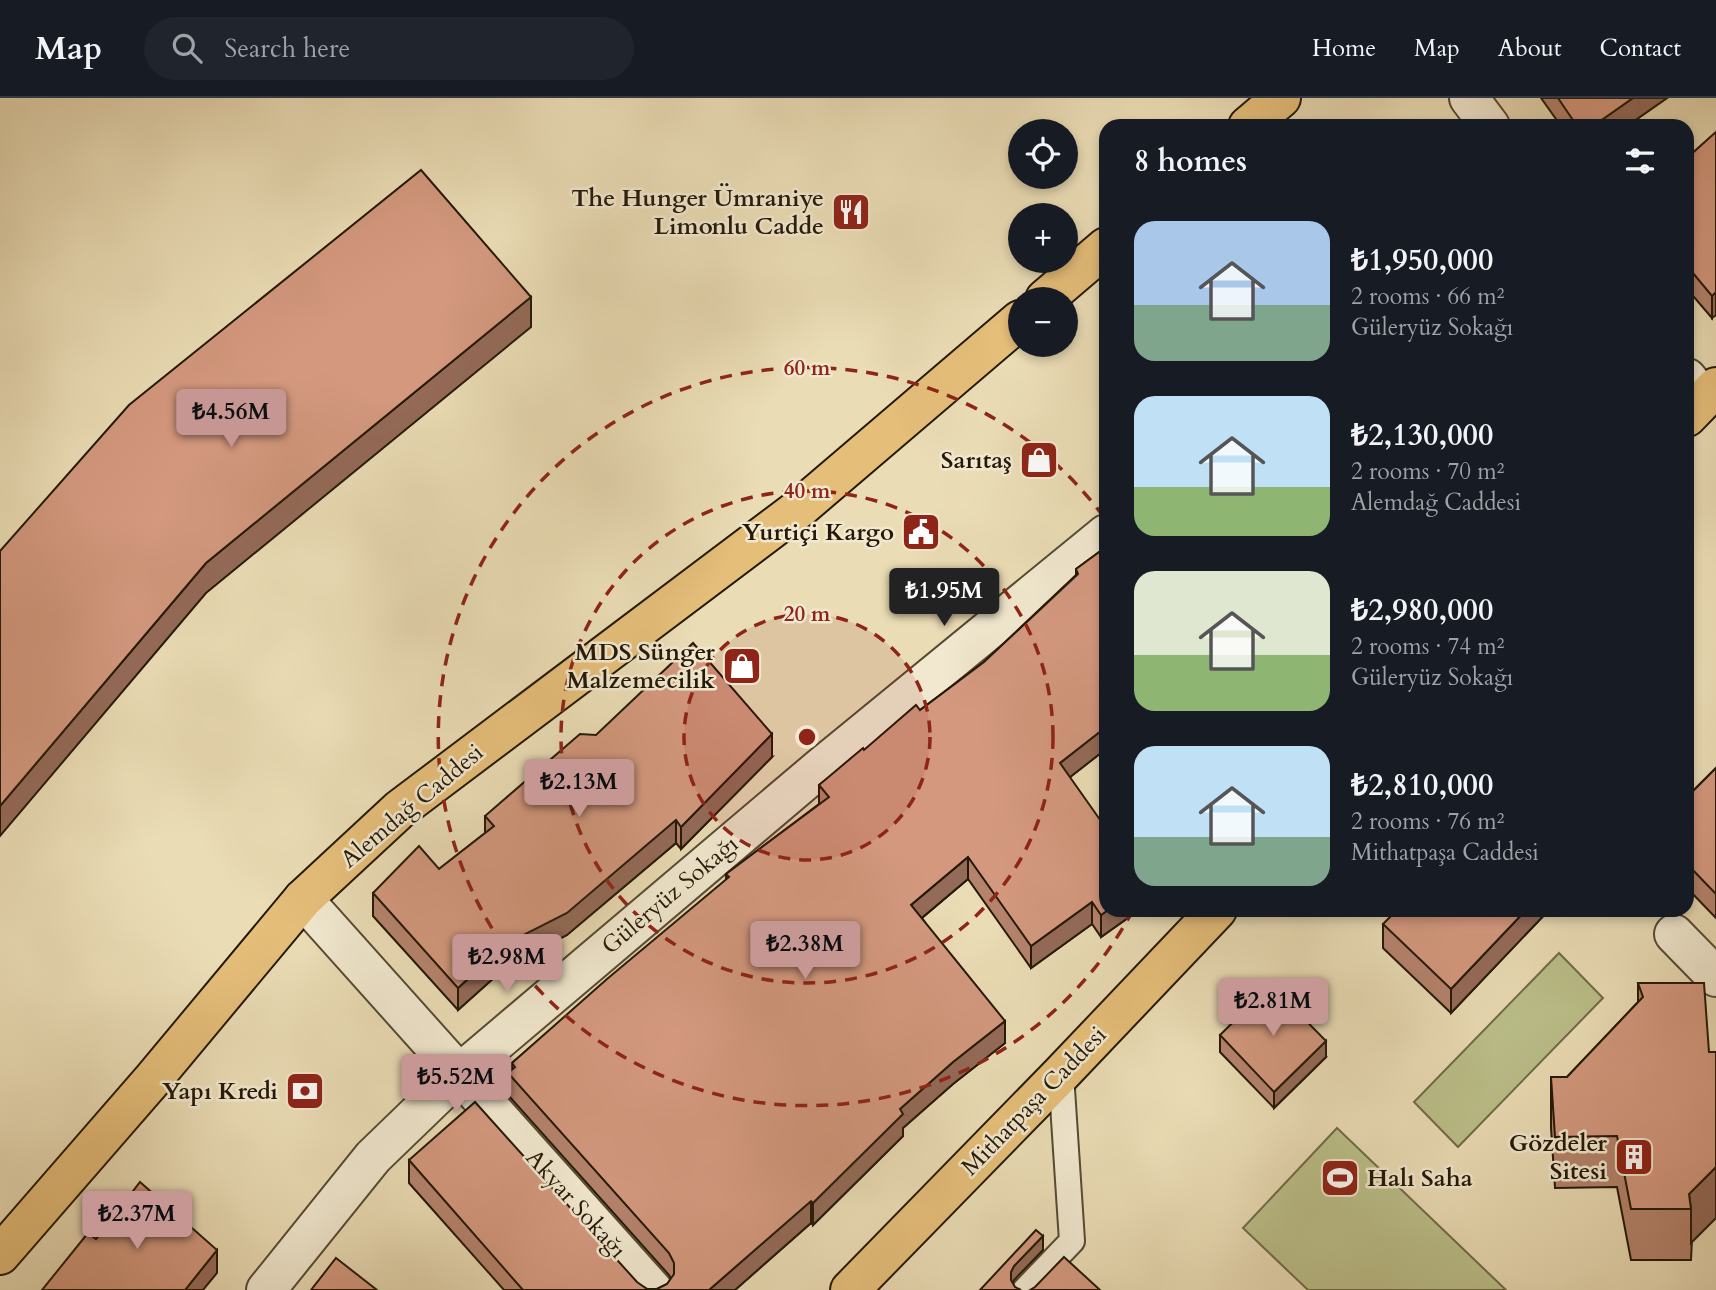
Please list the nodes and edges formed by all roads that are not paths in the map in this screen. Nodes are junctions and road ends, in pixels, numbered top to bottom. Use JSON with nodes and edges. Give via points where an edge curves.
{"nodes":[{"id":1,"x":1281,"y":98,"type":"edge"},
{"id":2,"x":1469,"y":98,"type":"edge"},
{"id":3,"x":1256,"y":119,"type":"edge"},
{"id":4,"x":1485,"y":119,"type":"edge"},
{"id":5,"x":1099,"y":253,"type":"edge"},
{"id":6,"x":1059,"y":287,"type":"edge"},
{"id":7,"x":1008,"y":330,"type":"edge"},
{"id":8,"x":1099,"y":540,"type":"edge"},
{"id":9,"x":303,"y":899,"type":"junction"},
{"id":10,"x":1210,"y":917,"type":"edge"},
{"id":11,"x":1674,"y":934,"type":"dead end"},
{"id":12,"x":1716,"y":976,"type":"edge"},
{"id":13,"x":460,"y":1073,"type":"junction"},
{"id":14,"x":1061,"y":1074,"type":"junction"},
{"id":15,"x":0,"y":1255,"type":"edge"},
{"id":16,"x":265,"y":1290,"type":"edge"},
{"id":17,"x":653,"y":1290,"type":"edge"},
{"id":18,"x":850,"y":1290,"type":"edge"},
{"id":19,"x":1025,"y":1290,"type":"edge"}],
"edges":[{"from":1,"to":3,"type":"main road"},
{"from":2,"to":4,"type":"street"},
{"from":5,"to":6,"type":"main road"},
{"from":7,"to":9,"type":"main road","name":"Alemdağ Caddesi","via":[[801,507],[400,809]]},
{"from":8,"to":13,"type":"street","name":"Güleryüz Sokağı","via":[[820,768]]},
{"from":9,"to":13,"type":"street","name":"Akyar Sokağı"},
{"from":9,"to":15,"type":"main road","name":"Alemdağ Caddesi"},
{"from":10,"to":14,"type":"main road","name":"Mithatpaşa Caddesi"},
{"from":11,"to":12,"type":"street"},
{"from":13,"to":16,"type":"street","name":"Güleryüz Sokağı","via":[[373,1157]]},
{"from":13,"to":17,"type":"street","name":"Akyar Sokağı"},
{"from":14,"to":18,"type":"main road","name":"Mithatpaşa Caddesi"},
{"from":14,"to":19,"type":"lane","via":[[1072,1241]]}]}
